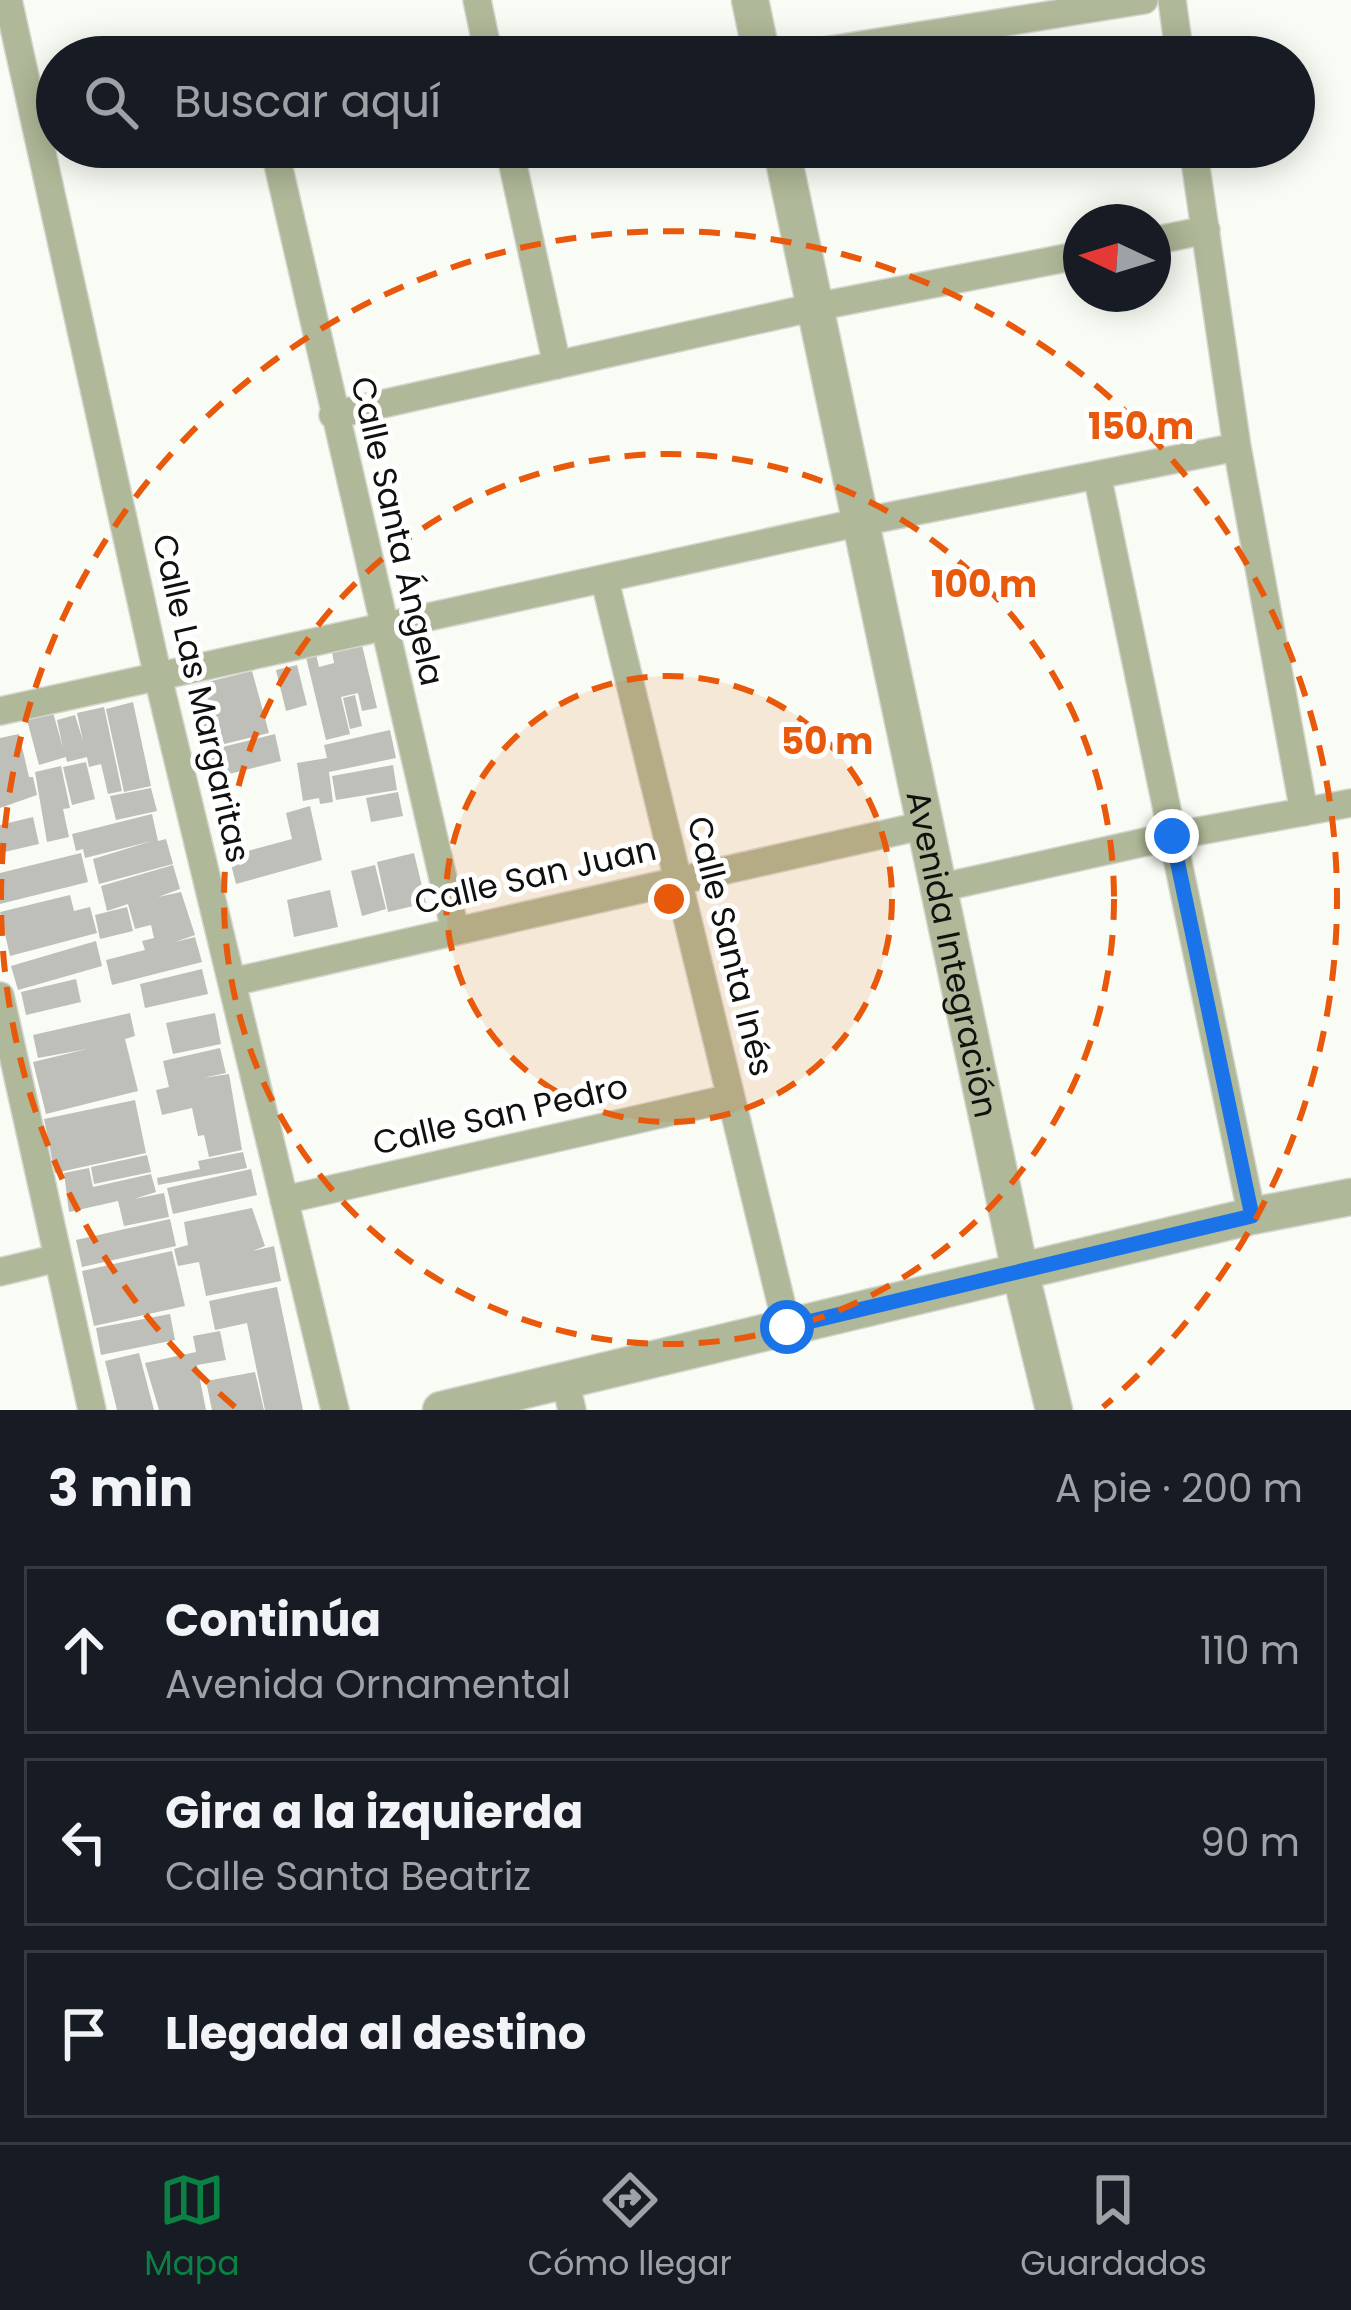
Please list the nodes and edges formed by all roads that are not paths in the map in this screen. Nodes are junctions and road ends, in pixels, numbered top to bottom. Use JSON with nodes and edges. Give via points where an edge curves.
{"nodes":[{"id":1,"x":8,"y":0,"type":"edge"},
{"id":2,"x":477,"y":0,"type":"edge"},
{"id":3,"x":749,"y":0,"type":"edge"},
{"id":4,"x":1144,"y":0,"type":"edge"},
{"id":5,"x":1172,"y":0,"type":"edge"},
{"id":6,"x":485,"y":36,"type":"edge"},
{"id":7,"x":757,"y":36,"type":"edge"},
{"id":8,"x":918,"y":36,"type":"edge"},
{"id":9,"x":1177,"y":36,"type":"edge"},
{"id":10,"x":36,"y":126,"type":"edge"},
{"id":11,"x":45,"y":168,"type":"edge"},
{"id":12,"x":279,"y":168,"type":"edge"},
{"id":13,"x":514,"y":168,"type":"edge"},
{"id":14,"x":785,"y":168,"type":"edge"},
{"id":15,"x":1196,"y":168,"type":"edge"},
{"id":16,"x":1206,"y":230,"type":"junction"},
{"id":17,"x":1171,"y":237,"type":"edge"},
{"id":18,"x":1063,"y":259,"type":"edge"},
{"id":19,"x":815,"y":307,"type":"junction"},
{"id":20,"x":557,"y":365,"type":"junction"},
{"id":21,"x":333,"y":415,"type":"junction"},
{"id":22,"x":1237,"y":447,"type":"junction"},
{"id":23,"x":1097,"y":475,"type":"junction"},
{"id":24,"x":861,"y":522,"type":"junction"},
{"id":25,"x":605,"y":581,"type":"junction"},
{"id":26,"x":384,"y":628,"type":"junction"},
{"id":27,"x":158,"y":676,"type":"junction"},
{"id":28,"x":0,"y":711,"type":"edge"},
{"id":29,"x":1351,"y":803,"type":"edge"},
{"id":30,"x":1304,"y":812,"type":"junction"},
{"id":31,"x":925,"y":825,"type":"junction"},
{"id":32,"x":1172,"y":836,"type":"junction"},
{"id":33,"x":678,"y":879,"type":"junction"},
{"id":34,"x":939,"y":888,"type":"junction"},
{"id":35,"x":455,"y":931,"type":"junction"},
{"id":36,"x":232,"y":982,"type":"junction"},
{"id":37,"x":0,"y":996,"type":"edge"},
{"id":38,"x":3,"y":1026,"type":"edge"},
{"id":39,"x":731,"y":1098,"type":"junction"},
{"id":40,"x":1351,"y":1197,"type":"edge"},
{"id":41,"x":284,"y":1200,"type":"junction"},
{"id":42,"x":1252,"y":1216,"type":"junction"},
{"id":43,"x":58,"y":1258,"type":"junction"},
{"id":44,"x":1020,"y":1271,"type":"junction"},
{"id":45,"x":0,"y":1272,"type":"edge"},
{"id":46,"x":787,"y":1327,"type":"junction"},
{"id":47,"x":568,"y":1395,"type":"edge"},
{"id":48,"x":92,"y":1410,"type":"edge"},
{"id":49,"x":335,"y":1410,"type":"edge"},
{"id":50,"x":441,"y":1410,"type":"edge"},
{"id":51,"x":1054,"y":1410,"type":"edge"}],
"edges":[{"from":1,"to":10,"type":"street","name":"Calle Las Margaritas"},
{"from":2,"to":6,"type":"street"},
{"from":3,"to":7,"type":"street"},
{"from":4,"to":8,"type":"street"},
{"from":5,"to":9,"type":"street"},
{"from":11,"to":27,"type":"street","name":"Calle Las Margaritas"},
{"from":12,"to":21,"type":"street","name":"Calle Santa Ángela"},
{"from":13,"to":20,"type":"street"},
{"from":14,"to":19,"type":"street","name":"Avenida Integración"},
{"from":15,"to":16,"type":"street"},
{"from":16,"to":17,"type":"street"},
{"from":16,"to":22,"type":"street"},
{"from":18,"to":19,"type":"street"},
{"from":19,"to":20,"type":"street"},
{"from":19,"to":24,"type":"street","name":"Avenida Integración"},
{"from":20,"to":21,"type":"street"},
{"from":21,"to":26,"type":"street","name":"Calle Santa Ángela"},
{"from":22,"to":23,"type":"street"},
{"from":22,"to":30,"type":"street"},
{"from":23,"to":24,"type":"street"},
{"from":23,"to":32,"type":"street"},
{"from":24,"to":25,"type":"street"},
{"from":24,"to":31,"type":"street","name":"Avenida Integración"},
{"from":25,"to":26,"type":"street"},
{"from":25,"to":33,"type":"street","name":"Calle Santa Inés"},
{"from":26,"to":27,"type":"street"},
{"from":26,"to":35,"type":"street","name":"Calle Santa Ángela"},
{"from":27,"to":28,"type":"street"},
{"from":27,"to":36,"type":"street","name":"Calle Las Margaritas"},
{"from":29,"to":30,"type":"street"},
{"from":30,"to":32,"type":"street"},
{"from":31,"to":33,"type":"street","name":"Calle San Juan"},
{"from":31,"to":34,"type":"street","name":"Avenida Integración"},
{"from":32,"to":34,"type":"street"},
{"from":32,"to":42,"type":"street"},
{"from":33,"to":35,"type":"street","name":"Calle San Juan"},
{"from":33,"to":39,"type":"street","name":"Calle Santa Inés"},
{"from":34,"to":44,"type":"street","name":"Avenida Integración"},
{"from":35,"to":36,"type":"street","name":"Calle San Juan"},
{"from":36,"to":41,"type":"street","name":"Calle Las Margaritas"},
{"from":37,"to":38,"type":"street"},
{"from":38,"to":43,"type":"street"},
{"from":39,"to":41,"type":"street","name":"Calle San Pedro"},
{"from":39,"to":46,"type":"street","name":"Calle Santa Inés"},
{"from":40,"to":42,"type":"street"},
{"from":41,"to":49,"type":"street","name":"Calle Las Margaritas"},
{"from":42,"to":44,"type":"street"},
{"from":43,"to":45,"type":"street"},
{"from":43,"to":48,"type":"street"},
{"from":44,"to":46,"type":"street"},
{"from":44,"to":51,"type":"street","name":"Avenida Integración"},
{"from":46,"to":47,"type":"street"},
{"from":47,"to":50,"type":"street"}]}
